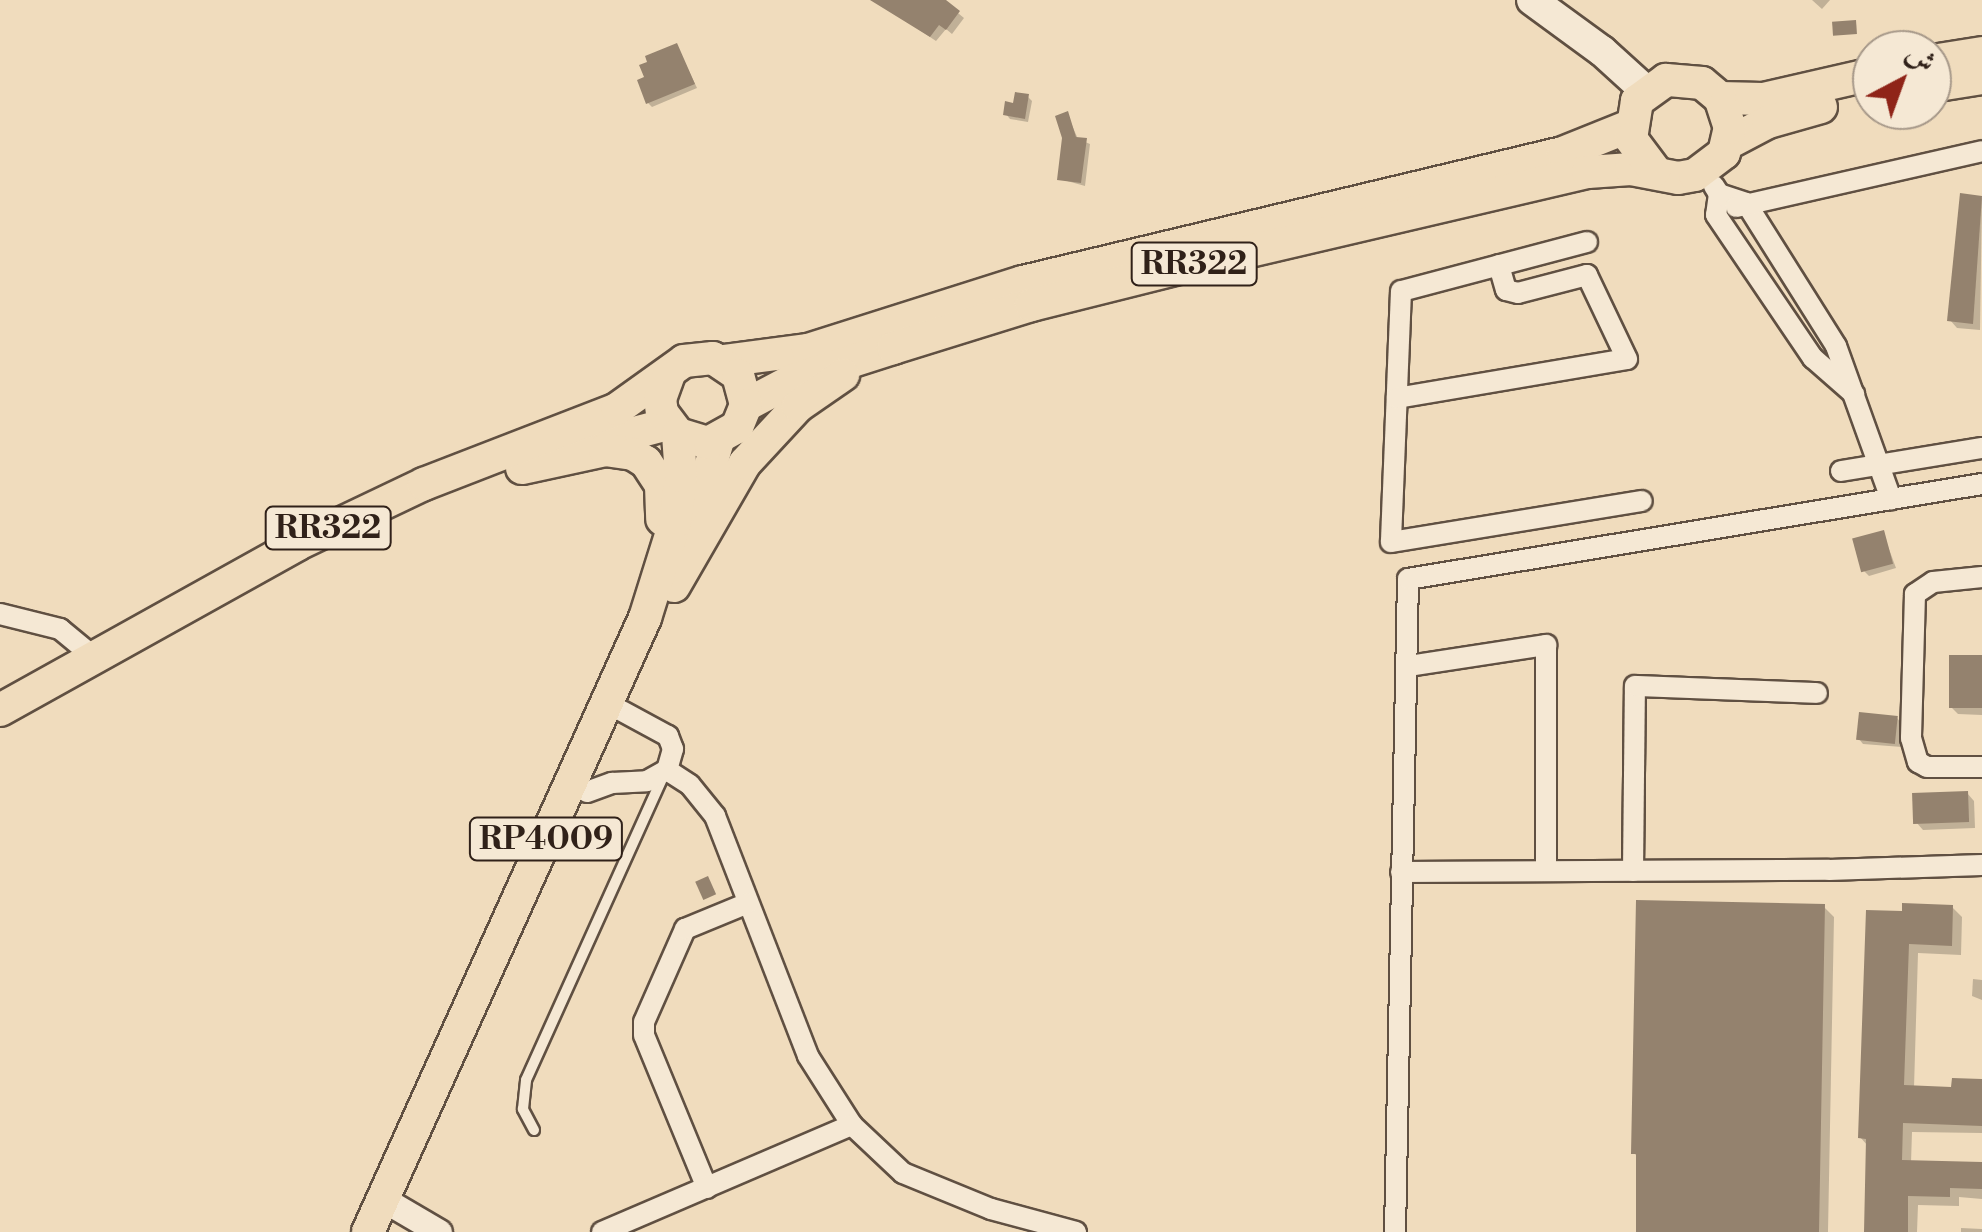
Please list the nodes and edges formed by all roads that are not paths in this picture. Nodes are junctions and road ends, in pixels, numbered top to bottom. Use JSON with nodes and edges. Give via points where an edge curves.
{"nodes":[{"id":1,"x":1532,"y":0,"type":"edge"},
{"id":2,"x":1982,"y":53,"type":"edge"},
{"id":3,"x":1952,"y":58,"type":"edge"},
{"id":4,"x":1852,"y":78,"type":"edge"},
{"id":5,"x":1982,"y":78,"type":"edge"},
{"id":6,"x":1952,"y":83,"type":"edge"},
{"id":7,"x":1646,"y":91,"type":"junction"},
{"id":8,"x":1720,"y":98,"type":"junction"},
{"id":9,"x":1852,"y":101,"type":"edge"},
{"id":10,"x":1630,"y":126,"type":"junction"},
{"id":11,"x":1728,"y":143,"type":"junction"},
{"id":12,"x":1982,"y":151,"type":"edge"},
{"id":13,"x":1654,"y":170,"type":"junction"},
{"id":14,"x":1713,"y":193,"type":"junction"},
{"id":15,"x":1746,"y":203,"type":"junction"},
{"id":16,"x":1587,"y":242,"type":"dead end"},
{"id":17,"x":1499,"y":266,"type":"junction"},
{"id":18,"x":893,"y":348,"type":"junction"},
{"id":19,"x":722,"y":362,"type":"junction"},
{"id":20,"x":668,"y":374,"type":"junction"},
{"id":21,"x":1854,"y":394,"type":"junction"},
{"id":22,"x":1396,"y":398,"type":"junction"},
{"id":23,"x":746,"y":405,"type":"junction"},
{"id":24,"x":673,"y":429,"type":"junction"},
{"id":25,"x":718,"y":440,"type":"junction"},
{"id":26,"x":1982,"y":448,"type":"edge"},
{"id":27,"x":1881,"y":464,"type":"junction"},
{"id":28,"x":522,"y":468,"type":"junction"},
{"id":29,"x":1841,"y":471,"type":"dead end"},
{"id":30,"x":1982,"y":484,"type":"edge"},
{"id":31,"x":1891,"y":499,"type":"junction"},
{"id":32,"x":1642,"y":501,"type":"dead end"},
{"id":33,"x":1982,"y":576,"type":"edge"},
{"id":34,"x":665,"y":585,"type":"junction"},
{"id":35,"x":0,"y":614,"type":"edge"},
{"id":36,"x":94,"y":657,"type":"junction"},
{"id":37,"x":1408,"y":666,"type":"junction"},
{"id":38,"x":1817,"y":693,"type":"dead end"},
{"id":39,"x":0,"y":710,"type":"edge"},
{"id":40,"x":622,"y":711,"type":"junction"},
{"id":41,"x":0,"y":730,"type":"edge"},
{"id":42,"x":1982,"y":767,"type":"edge"},
{"id":43,"x":667,"y":770,"type":"junction"},
{"id":44,"x":587,"y":792,"type":"junction"},
{"id":45,"x":1982,"y":864,"type":"edge"},
{"id":46,"x":1546,"y":870,"type":"junction"},
{"id":47,"x":1632,"y":871,"type":"junction"},
{"id":48,"x":1400,"y":872,"type":"junction"},
{"id":49,"x":748,"y":903,"type":"junction"},
{"id":50,"x":852,"y":1126,"type":"junction"},
{"id":51,"x":534,"y":1130,"type":"dead end"},
{"id":52,"x":707,"y":1188,"type":"junction"},
{"id":53,"x":388,"y":1213,"type":"edge"},
{"id":54,"x":368,"y":1232,"type":"edge"},
{"id":55,"x":439,"y":1232,"type":"edge"},
{"id":56,"x":602,"y":1232,"type":"edge"},
{"id":57,"x":1076,"y":1232,"type":"edge"},
{"id":58,"x":1394,"y":1232,"type":"edge"}],
"edges":[{"from":1,"to":7,"type":"main road"},
{"from":2,"to":3,"type":"main road"},
{"from":4,"to":8,"type":"main road","via":[[1748,101]]},
{"from":5,"to":6,"type":"main road"},
{"from":7,"to":8,"type":"main road","via":[[1666,80],[1690,79]]},
{"from":7,"to":10,"type":"main road"},
{"from":8,"to":11,"type":"main road","via":[[1729,120]]},
{"from":9,"to":11,"type":"main road","via":[[1768,122]]},
{"from":10,"to":13,"type":"main road","via":[[1636,151]]},
{"from":10,"to":19,"type":"main road","number":"RR322","via":[[1563,153],[1023,282],[808,350]]},
{"from":11,"to":14,"type":"main road"},
{"from":12,"to":15,"type":"street"},
{"from":13,"to":14,"type":"main road","number":"RR322"},
{"from":13,"to":18,"type":"main road","number":"RR322","via":[[1588,172],[1202,262]]},
{"from":14,"to":15,"type":"street"},
{"from":14,"to":21,"type":"street","via":[[1813,358]]},
{"from":15,"to":21,"type":"street","via":[[1836,346]]},
{"from":16,"to":17,"type":"street"},
{"from":17,"to":22,"type":"street","via":[[1401,292]]},
{"from":17,"to":22,"type":"street","via":[[1511,293],[1588,276],[1626,359]]},
{"from":18,"to":23,"type":"main road","number":"RR322","via":[[793,380]]},
{"from":18,"to":34,"type":"main road","via":[[830,383],[769,433]]},
{"from":19,"to":20,"type":"main road","number":"RR322","via":[[693,358]]},
{"from":19,"to":23,"type":"main road","via":[[738,375]]},
{"from":20,"to":24,"type":"main road","via":[[660,399]]},
{"from":20,"to":36,"type":"main road","number":"RR322","via":[[618,409],[338,523]]},
{"from":21,"to":27,"type":"street"},
{"from":22,"to":32,"type":"street","via":[[1390,542]]},
{"from":23,"to":25,"type":"main road","number":"RR322","via":[[737,427]]},
{"from":24,"to":25,"type":"main road","number":"RR322","via":[[697,442]]},
{"from":24,"to":28,"type":"main road","number":"RR322","via":[[612,436]]},
{"from":24,"to":34,"type":"main road","number":"RP4009","via":[[679,499]]},
{"from":25,"to":34,"type":"main road","number":"RP4009"},
{"from":26,"to":27,"type":"street"},
{"from":27,"to":29,"type":"street"},
{"from":27,"to":31,"type":"street"},
{"from":28,"to":34,"type":"main road","via":[[605,450],[646,462],[662,485]]},
{"from":28,"to":41,"type":"main road","number":"RR322","via":[[265,581]]},
{"from":30,"to":31,"type":"street"},
{"from":31,"to":37,"type":"street","via":[[1408,579]]},
{"from":33,"to":42,"type":"street","via":[[1933,582],[1915,594],[1911,672],[1911,738],[1918,762]]},
{"from":34,"to":40,"type":"main road","number":"RP4009"},
{"from":34,"to":53,"type":"main road","number":"RP4009"},
{"from":35,"to":36,"type":"street","via":[[60,629]]},
{"from":36,"to":39,"type":"main road","number":"RR322"},
{"from":37,"to":46,"type":"street","via":[[1546,644]]},
{"from":37,"to":48,"type":"street"},
{"from":38,"to":47,"type":"street","via":[[1635,686]]},
{"from":40,"to":43,"type":"street","via":[[668,736]]},
{"from":40,"to":44,"type":"main road","number":"RP4009"},
{"from":43,"to":44,"type":"street"},
{"from":43,"to":49,"type":"street","via":[[708,804]]},
{"from":43,"to":51,"type":"lane","via":[[526,1080],[523,1109]]},
{"from":44,"to":53,"type":"main road","number":"RP4009"},
{"from":45,"to":47,"type":"street"},
{"from":46,"to":47,"type":"street"},
{"from":46,"to":48,"type":"street"},
{"from":48,"to":58,"type":"street"},
{"from":49,"to":50,"type":"street","via":[[808,1056]]},
{"from":49,"to":52,"type":"street","via":[[685,929],[643,1028]]},
{"from":50,"to":52,"type":"street"},
{"from":50,"to":57,"type":"street","via":[[903,1172],[991,1209]]},
{"from":52,"to":56,"type":"street"},
{"from":53,"to":54,"type":"main road","number":"RP4009"},
{"from":53,"to":55,"type":"street"}]}
